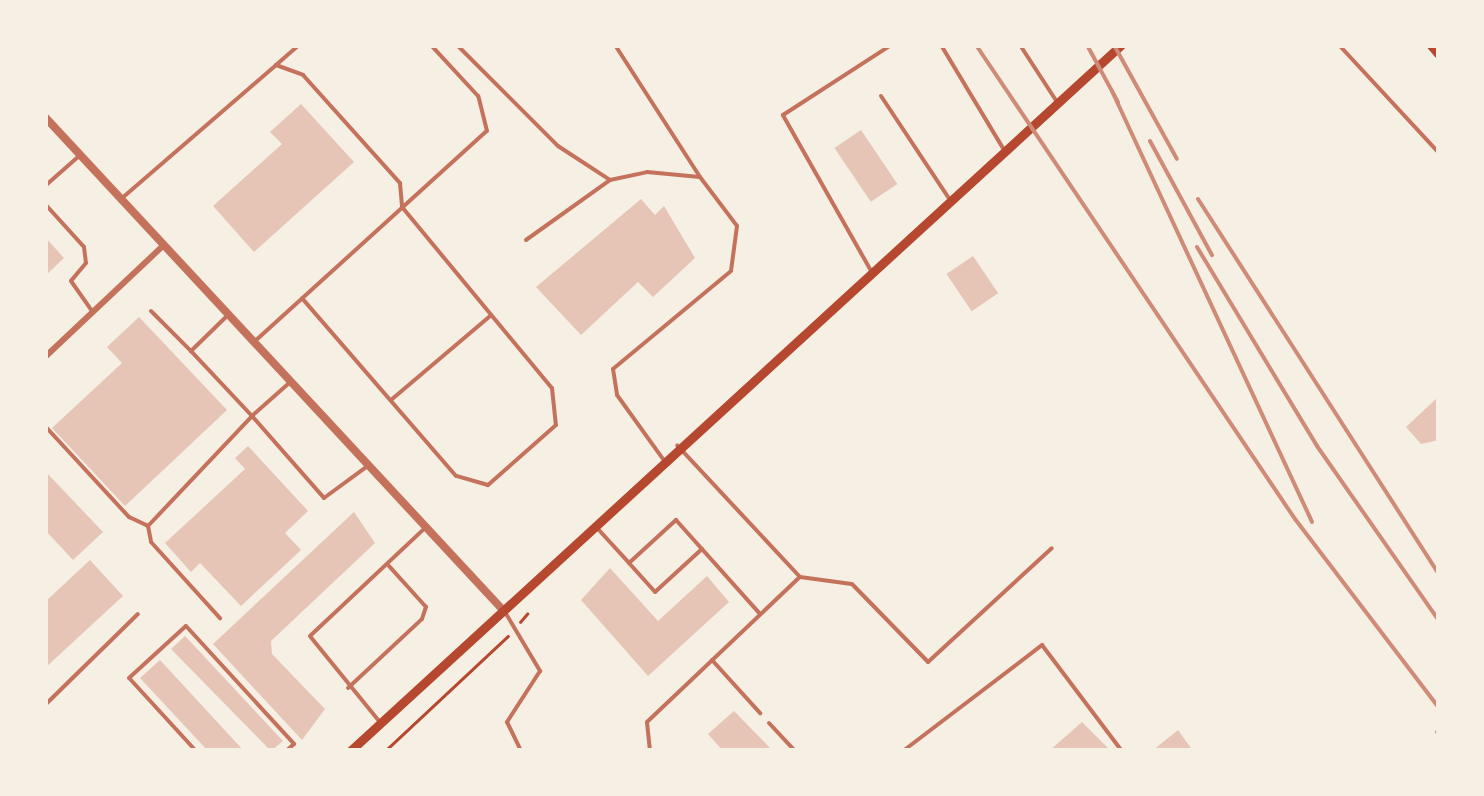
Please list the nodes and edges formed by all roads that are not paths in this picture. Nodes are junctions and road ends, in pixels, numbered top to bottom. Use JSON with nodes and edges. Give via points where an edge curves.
{"nodes":[{"id":1,"x":299,"y":45,"type":"edge"},
{"id":2,"x":430,"y":45,"type":"edge"},
{"id":3,"x":457,"y":45,"type":"edge"},
{"id":4,"x":615,"y":45,"type":"edge"},
{"id":5,"x":892,"y":45,"type":"edge"},
{"id":6,"x":941,"y":45,"type":"edge"},
{"id":7,"x":1020,"y":45,"type":"edge"},
{"id":8,"x":1121,"y":45,"type":"edge"},
{"id":9,"x":1339,"y":45,"type":"edge"},
{"id":10,"x":1432,"y":45,"type":"edge"},
{"id":11,"x":1439,"y":52,"type":"edge"},
{"id":12,"x":276,"y":64,"type":"junction"},
{"id":13,"x":881,"y":96,"type":"dead end"},
{"id":14,"x":1057,"y":102,"type":"junction"},
{"id":15,"x":45,"y":117,"type":"edge"},
{"id":16,"x":1003,"y":148,"type":"junction"},
{"id":17,"x":1439,"y":153,"type":"edge"},
{"id":18,"x":80,"y":154,"type":"junction"},
{"id":19,"x":700,"y":177,"type":"junction"},
{"id":20,"x":610,"y":180,"type":"junction"},
{"id":21,"x":45,"y":186,"type":"edge"},
{"id":22,"x":948,"y":197,"type":"junction"},
{"id":23,"x":121,"y":199,"type":"junction"},
{"id":24,"x":45,"y":204,"type":"edge"},
{"id":25,"x":402,"y":208,"type":"junction"},
{"id":26,"x":526,"y":240,"type":"dead end"},
{"id":27,"x":164,"y":245,"type":"junction"},
{"id":28,"x":870,"y":269,"type":"junction"},
{"id":29,"x":302,"y":298,"type":"junction"},
{"id":30,"x":151,"y":311,"type":"dead end"},
{"id":31,"x":93,"y":312,"type":"junction"},
{"id":32,"x":228,"y":314,"type":"junction"},
{"id":33,"x":491,"y":314,"type":"junction"},
{"id":34,"x":254,"y":342,"type":"junction"},
{"id":35,"x":192,"y":351,"type":"junction"},
{"id":36,"x":45,"y":357,"type":"edge"},
{"id":37,"x":291,"y":382,"type":"junction"},
{"id":38,"x":390,"y":400,"type":"junction"},
{"id":39,"x":252,"y":416,"type":"junction"},
{"id":40,"x":45,"y":426,"type":"edge"},
{"id":41,"x":678,"y":445,"type":"junction"},
{"id":42,"x":662,"y":459,"type":"junction"},
{"id":43,"x":369,"y":465,"type":"junction"},
{"id":44,"x":593,"y":524,"type":"junction"},
{"id":45,"x":148,"y":526,"type":"junction"},
{"id":46,"x":426,"y":527,"type":"junction"},
{"id":47,"x":1052,"y":548,"type":"dead end"},
{"id":48,"x":702,"y":549,"type":"junction"},
{"id":49,"x":629,"y":563,"type":"junction"},
{"id":50,"x":388,"y":564,"type":"junction"},
{"id":51,"x":800,"y":578,"type":"junction"},
{"id":52,"x":502,"y":609,"type":"junction"},
{"id":53,"x":138,"y":614,"type":"dead end"},
{"id":54,"x":760,"y":614,"type":"junction"},
{"id":55,"x":220,"y":618,"type":"dead end"},
{"id":56,"x":712,"y":660,"type":"junction"},
{"id":57,"x":348,"y":688,"type":"junction"},
{"id":58,"x":45,"y":705,"type":"edge"},
{"id":59,"x":760,"y":713,"type":"dead end"},
{"id":60,"x":380,"y":723,"type":"junction"},
{"id":61,"x":769,"y":724,"type":"dead end"},
{"id":62,"x":196,"y":751,"type":"edge"},
{"id":63,"x":286,"y":751,"type":"edge"},
{"id":64,"x":350,"y":751,"type":"edge"},
{"id":65,"x":521,"y":751,"type":"edge"},
{"id":66,"x":650,"y":751,"type":"edge"},
{"id":67,"x":794,"y":751,"type":"edge"},
{"id":68,"x":903,"y":751,"type":"edge"},
{"id":69,"x":1122,"y":751,"type":"edge"}],
"edges":[{"from":1,"to":12,"type":"lane"},
{"from":2,"to":25,"type":"lane","via":[[478,96],[488,130]]},
{"from":3,"to":20,"type":"lane","via":[[558,146]]},
{"from":4,"to":19,"type":"lane"},
{"from":5,"to":28,"type":"lane","via":[[782,114]]},
{"from":6,"to":16,"type":"lane"},
{"from":7,"to":14,"type":"lane"},
{"from":8,"to":14,"type":"main road"},
{"from":9,"to":17,"type":"lane"},
{"from":10,"to":11,"type":"highway"},
{"from":12,"to":23,"type":"lane"},
{"from":12,"to":25,"type":"lane","via":[[302,75],[400,183]]},
{"from":13,"to":22,"type":"lane"},
{"from":14,"to":16,"type":"main road"},
{"from":15,"to":18,"type":"street"},
{"from":16,"to":22,"type":"main road"},
{"from":18,"to":21,"type":"lane"},
{"from":18,"to":23,"type":"street"},
{"from":19,"to":20,"type":"lane","via":[[683,170]]},
{"from":19,"to":42,"type":"lane","via":[[737,226],[731,271],[704,301],[616,362],[611,378]]},
{"from":20,"to":26,"type":"lane"},
{"from":22,"to":28,"type":"main road"},
{"from":23,"to":27,"type":"street"},
{"from":24,"to":31,"type":"lane","via":[[84,247],[86,264],[70,281]]},
{"from":25,"to":29,"type":"lane"},
{"from":25,"to":33,"type":"lane"},
{"from":27,"to":31,"type":"street"},
{"from":27,"to":32,"type":"street"},
{"from":28,"to":41,"type":"main road"},
{"from":29,"to":34,"type":"lane"},
{"from":29,"to":38,"type":"lane"},
{"from":30,"to":35,"type":"lane"},
{"from":31,"to":36,"type":"street"},
{"from":32,"to":34,"type":"street"},
{"from":32,"to":35,"type":"lane"},
{"from":33,"to":38,"type":"lane"},
{"from":33,"to":38,"type":"lane","via":[[552,388],[556,425],[488,484],[456,476]]},
{"from":34,"to":37,"type":"street"},
{"from":35,"to":39,"type":"lane"},
{"from":37,"to":39,"type":"lane"},
{"from":37,"to":43,"type":"street"},
{"from":39,"to":43,"type":"lane","via":[[324,498]]},
{"from":39,"to":45,"type":"lane"},
{"from":40,"to":45,"type":"lane","via":[[129,518]]},
{"from":41,"to":42,"type":"main road"},
{"from":41,"to":51,"type":"lane"},
{"from":42,"to":44,"type":"main road"},
{"from":43,"to":46,"type":"street"},
{"from":44,"to":49,"type":"lane"},
{"from":44,"to":52,"type":"main road"},
{"from":45,"to":55,"type":"lane","via":[[151,542]]},
{"from":46,"to":50,"type":"lane"},
{"from":46,"to":52,"type":"street"},
{"from":47,"to":51,"type":"lane","via":[[928,662],[852,584]]},
{"from":48,"to":49,"type":"lane","via":[[676,520]]},
{"from":48,"to":49,"type":"lane","via":[[655,592]]},
{"from":48,"to":54,"type":"lane"},
{"from":50,"to":57,"type":"lane","via":[[310,636]]},
{"from":50,"to":57,"type":"lane","via":[[426,607],[422,620]]},
{"from":51,"to":54,"type":"lane"},
{"from":52,"to":60,"type":"main road"},
{"from":52,"to":65,"type":"lane","via":[[540,671],[508,722]]},
{"from":53,"to":58,"type":"lane"},
{"from":54,"to":56,"type":"lane"},
{"from":56,"to":59,"type":"lane"},
{"from":56,"to":66,"type":"lane","via":[[648,722]]},
{"from":57,"to":60,"type":"lane"},
{"from":60,"to":64,"type":"main road"},
{"from":61,"to":67,"type":"lane"},
{"from":62,"to":63,"type":"lane","via":[[129,678],[186,626],[294,744]]},
{"from":68,"to":69,"type":"lane","via":[[1042,645]]}]}
